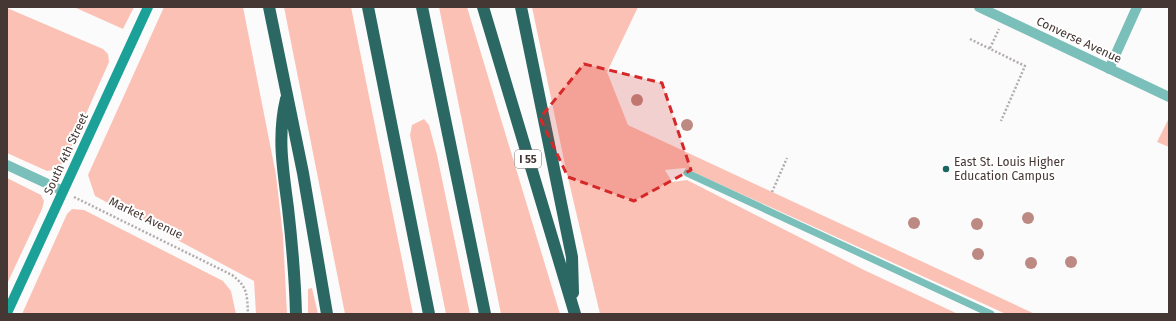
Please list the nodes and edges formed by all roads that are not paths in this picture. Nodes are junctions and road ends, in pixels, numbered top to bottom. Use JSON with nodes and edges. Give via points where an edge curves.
{"nodes":[{"id":1,"x":148,"y":7,"type":"edge"},
{"id":2,"x":269,"y":7,"type":"edge"},
{"id":3,"x":368,"y":7,"type":"edge"},
{"id":4,"x":422,"y":7,"type":"edge"},
{"id":5,"x":483,"y":7,"type":"edge"},
{"id":6,"x":521,"y":7,"type":"edge"},
{"id":7,"x":978,"y":7,"type":"edge"},
{"id":8,"x":1137,"y":7,"type":"edge"},
{"id":9,"x":1109,"y":69,"type":"junction"},
{"id":10,"x":287,"y":94,"type":"junction"},
{"id":11,"x":1169,"y":97,"type":"edge"},
{"id":12,"x":7,"y":165,"type":"edge"},
{"id":13,"x":687,"y":173,"type":"dead end"},
{"id":14,"x":63,"y":191,"type":"junction"},
{"id":15,"x":574,"y":312,"type":"edge"},
{"id":16,"x":7,"y":313,"type":"edge"},
{"id":17,"x":296,"y":314,"type":"edge"},
{"id":18,"x":327,"y":314,"type":"edge"},
{"id":19,"x":429,"y":314,"type":"edge"},
{"id":20,"x":485,"y":314,"type":"edge"},
{"id":21,"x":991,"y":314,"type":"edge"}],
"edges":[{"from":1,"to":14,"type":"street","name":"South 4th Street"},
{"from":2,"to":10,"type":"highway"},
{"from":3,"to":19,"type":"highway"},
{"from":4,"to":20,"type":"highway"},
{"from":5,"to":15,"type":"highway","number":"I 55"},
{"from":6,"to":15,"type":"highway","via":[[572,257]]},
{"from":7,"to":9,"type":"street","name":"Converse Avenue"},
{"from":8,"to":9,"type":"street"},
{"from":9,"to":11,"type":"street","name":"Converse Avenue"},
{"from":10,"to":17,"type":"highway","via":[[281,120],[280,144],[295,279]]},
{"from":10,"to":18,"type":"highway"},
{"from":12,"to":14,"type":"street"},
{"from":13,"to":21,"type":"lane"},
{"from":14,"to":16,"type":"street","name":"South 4th Street"}]}
